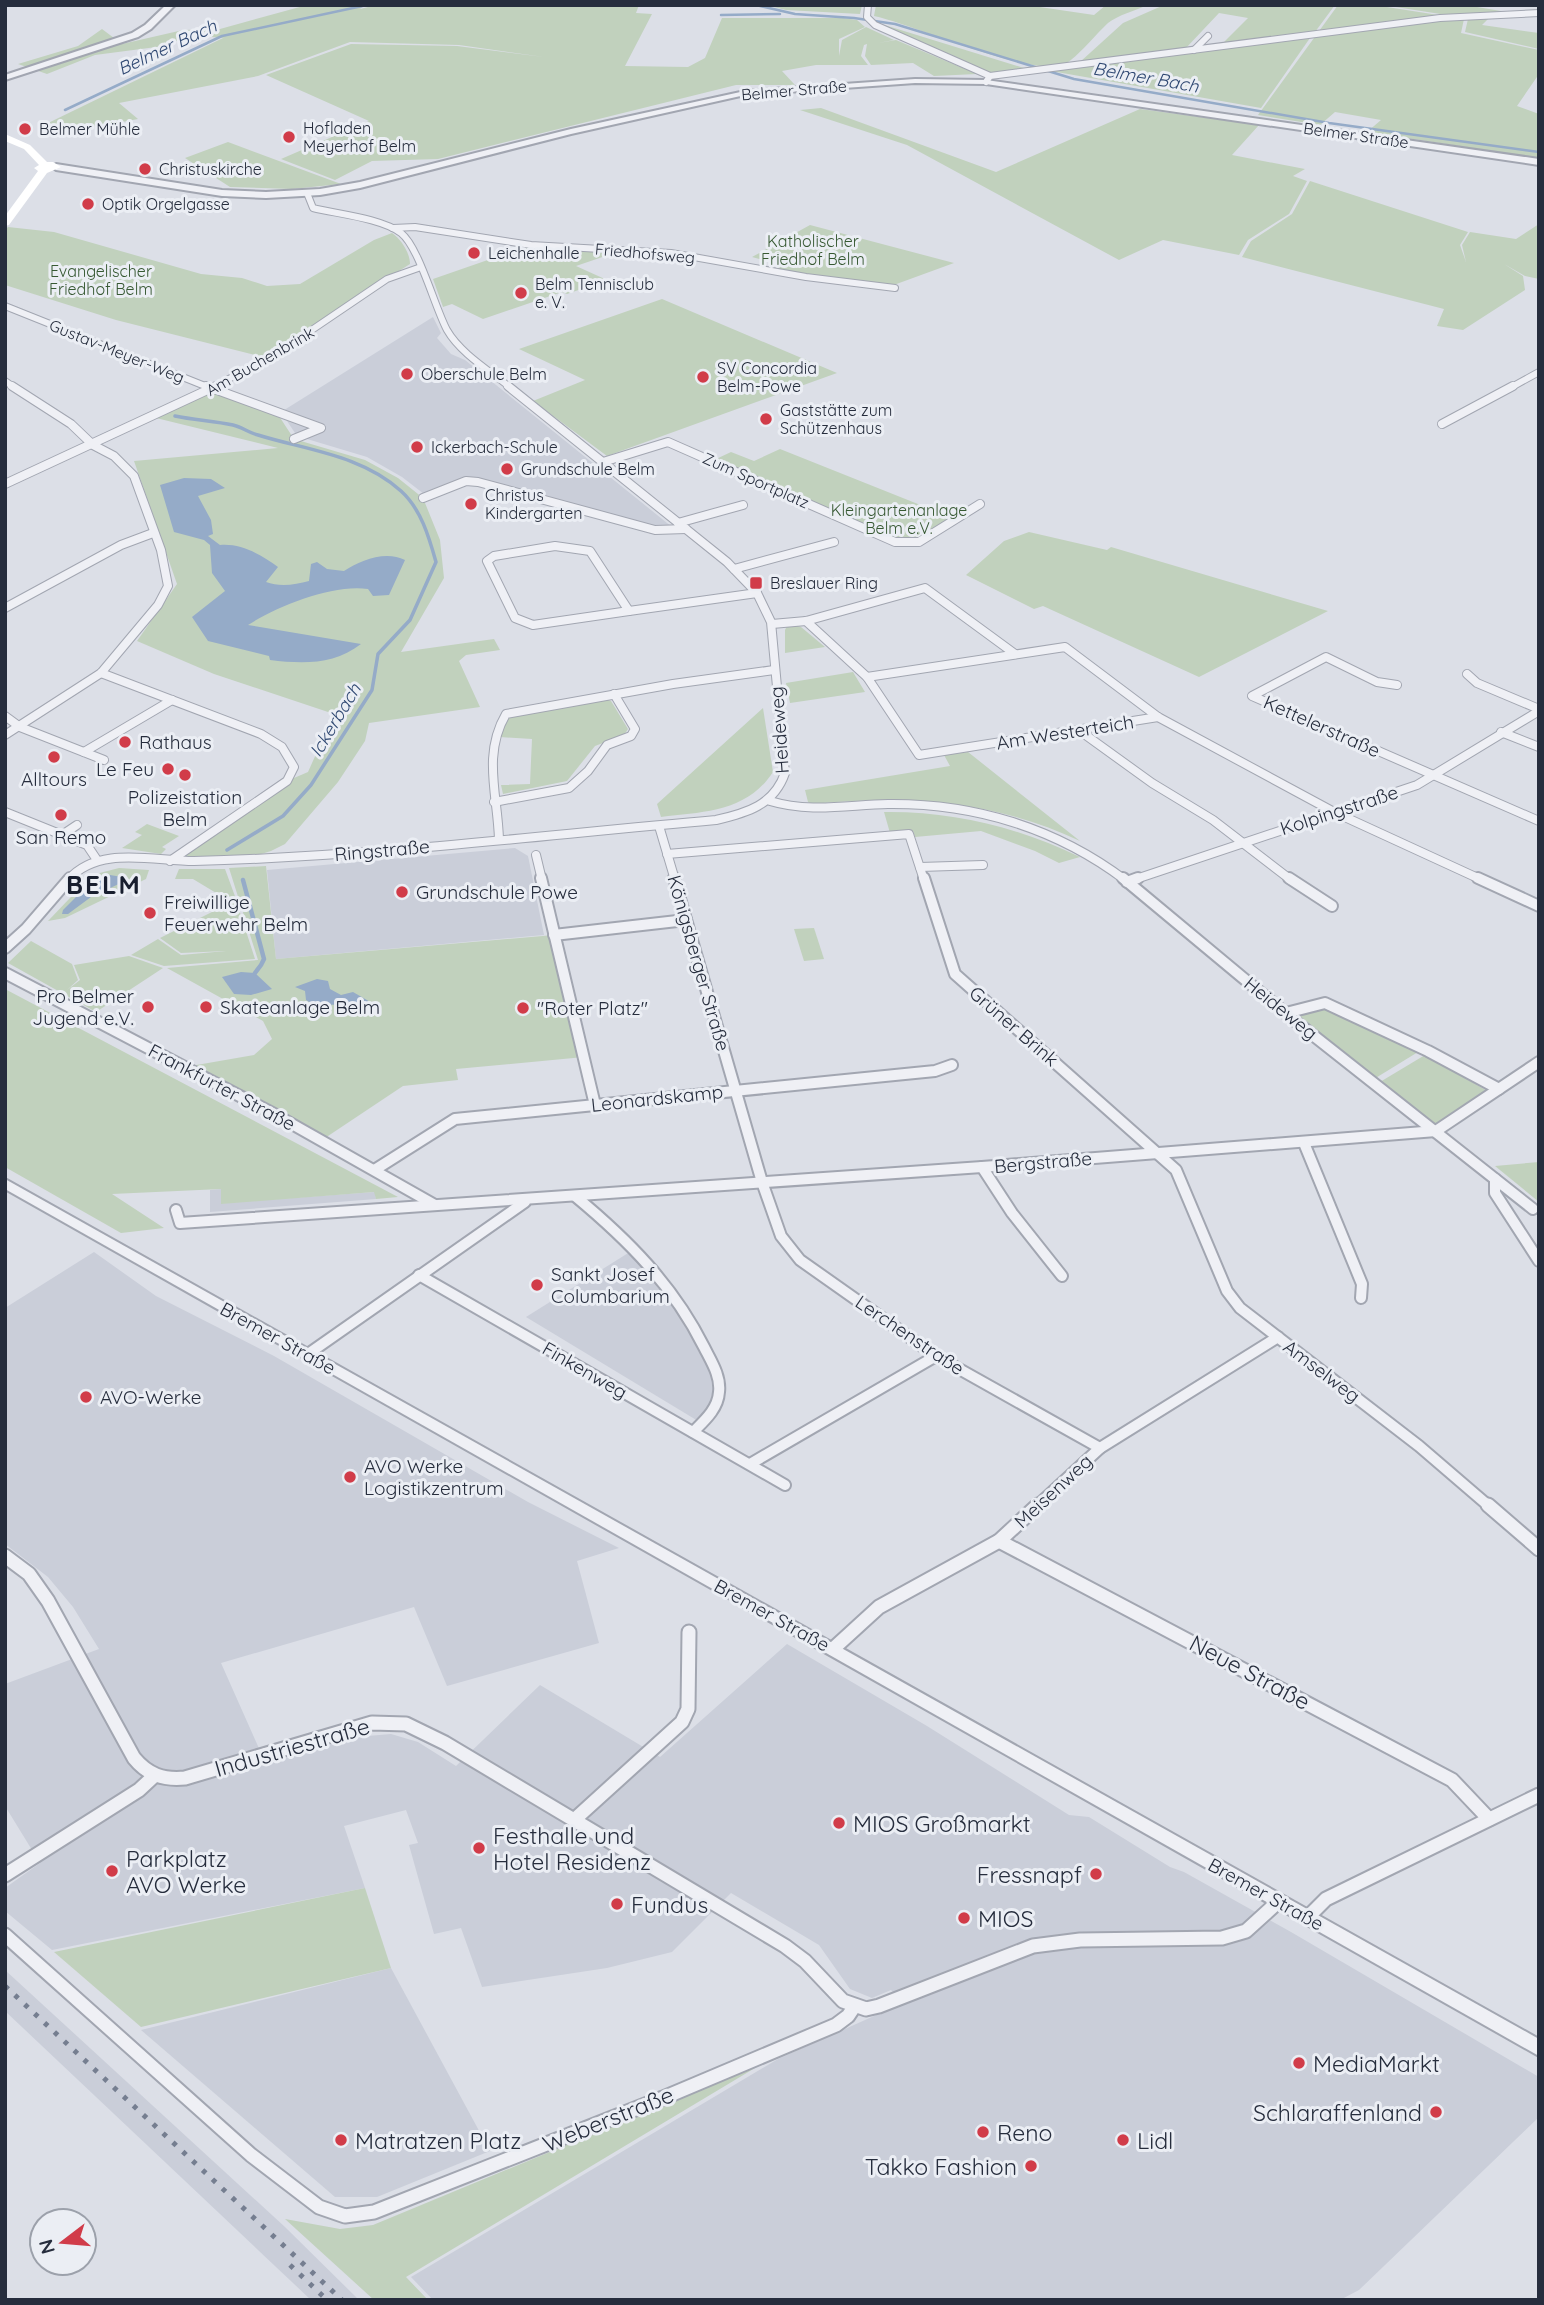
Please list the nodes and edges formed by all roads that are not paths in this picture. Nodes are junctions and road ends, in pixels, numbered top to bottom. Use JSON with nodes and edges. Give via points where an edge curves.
{"nodes":[{"id":1,"x":171,"y":5,"type":"edge"},
{"id":2,"x":868,"y":9,"type":"edge"},
{"id":3,"x":1539,"y":13,"type":"edge"},
{"id":4,"x":1208,"y":36,"type":"dead end"},
{"id":5,"x":1194,"y":50,"type":"junction"},
{"id":6,"x":5,"y":78,"type":"edge"},
{"id":7,"x":988,"y":79,"type":"junction"},
{"id":8,"x":5,"y":138,"type":"edge"},
{"id":9,"x":1539,"y":162,"type":"edge"},
{"id":10,"x":44,"y":167,"type":"junction"},
{"id":11,"x":56,"y":167,"type":"joint"},
{"id":12,"x":307,"y":193,"type":"junction"},
{"id":13,"x":5,"y":223,"type":"edge"},
{"id":14,"x":393,"y":228,"type":"junction"},
{"id":15,"x":421,"y":267,"type":"junction"},
{"id":16,"x":895,"y":288,"type":"dead end"},
{"id":17,"x":5,"y":306,"type":"edge"},
{"id":18,"x":1539,"y":372,"type":"edge"},
{"id":19,"x":5,"y":381,"type":"edge"},
{"id":20,"x":214,"y":389,"type":"junction"},
{"id":21,"x":1442,"y":424,"type":"dead end"},
{"id":22,"x":294,"y":439,"type":"dead end"},
{"id":23,"x":93,"y":445,"type":"junction"},
{"id":24,"x":603,"y":462,"type":"junction"},
{"id":25,"x":5,"y":484,"type":"edge"},
{"id":26,"x":423,"y":498,"type":"dead end"},
{"id":27,"x":980,"y":504,"type":"dead end"},
{"id":28,"x":743,"y":505,"type":"dead end"},
{"id":29,"x":678,"y":523,"type":"junction"},
{"id":30,"x":686,"y":529,"type":"junction"},
{"id":31,"x":153,"y":533,"type":"junction"},
{"id":32,"x":834,"y":542,"type":"dead end"},
{"id":33,"x":734,"y":569,"type":"junction"},
{"id":34,"x":757,"y":593,"type":"junction"},
{"id":35,"x":5,"y":608,"type":"edge"},
{"id":36,"x":628,"y":612,"type":"junction"},
{"id":37,"x":806,"y":621,"type":"junction"},
{"id":38,"x":772,"y":624,"type":"junction"},
{"id":39,"x":1015,"y":654,"type":"junction"},
{"id":40,"x":774,"y":670,"type":"junction"},
{"id":41,"x":101,"y":673,"type":"junction"},
{"id":42,"x":1467,"y":674,"type":"dead end"},
{"id":43,"x":867,"y":677,"type":"junction"},
{"id":44,"x":1397,"y":685,"type":"dead end"},
{"id":45,"x":614,"y":694,"type":"junction"},
{"id":46,"x":172,"y":700,"type":"junction"},
{"id":47,"x":1539,"y":710,"type":"edge"},
{"id":48,"x":5,"y":716,"type":"edge"},
{"id":49,"x":1158,"y":717,"type":"junction"},
{"id":50,"x":20,"y":727,"type":"junction"},
{"id":51,"x":1080,"y":731,"type":"junction"},
{"id":52,"x":1501,"y":732,"type":"junction"},
{"id":53,"x":5,"y":736,"type":"edge"},
{"id":54,"x":1539,"y":747,"type":"edge"},
{"id":55,"x":85,"y":752,"type":"junction"},
{"id":56,"x":104,"y":760,"type":"dead end"},
{"id":57,"x":1432,"y":775,"type":"junction"},
{"id":58,"x":770,"y":801,"type":"junction"},
{"id":59,"x":494,"y":802,"type":"junction"},
{"id":60,"x":5,"y":812,"type":"edge"},
{"id":61,"x":1334,"y":812,"type":"junction"},
{"id":62,"x":1539,"y":821,"type":"edge"},
{"id":63,"x":78,"y":825,"type":"dead end"},
{"id":64,"x":659,"y":825,"type":"junction"},
{"id":65,"x":62,"y":835,"type":"junction"},
{"id":66,"x":499,"y":840,"type":"junction"},
{"id":67,"x":1243,"y":842,"type":"junction"},
{"id":68,"x":667,"y":854,"type":"junction"},
{"id":69,"x":536,"y":855,"type":"dead end"},
{"id":70,"x":97,"y":860,"type":"junction"},
{"id":71,"x":170,"y":861,"type":"junction"},
{"id":72,"x":983,"y":865,"type":"dead end"},
{"id":73,"x":920,"y":867,"type":"junction"},
{"id":74,"x":1127,"y":882,"type":"junction"},
{"id":75,"x":1332,"y":906,"type":"dead end"},
{"id":76,"x":1539,"y":906,"type":"edge"},
{"id":77,"x":686,"y":920,"type":"junction"},
{"id":78,"x":554,"y":935,"type":"junction"},
{"id":79,"x":5,"y":948,"type":"edge"},
{"id":80,"x":5,"y":973,"type":"edge"},
{"id":81,"x":1286,"y":1013,"type":"junction"},
{"id":82,"x":1539,"y":1062,"type":"edge"},
{"id":83,"x":952,"y":1065,"type":"dead end"},
{"id":84,"x":1499,"y":1089,"type":"junction"},
{"id":85,"x":736,"y":1090,"type":"junction"},
{"id":86,"x":595,"y":1105,"type":"junction"},
{"id":87,"x":1436,"y":1131,"type":"junction"},
{"id":88,"x":1304,"y":1143,"type":"junction"},
{"id":89,"x":1158,"y":1153,"type":"junction"},
{"id":90,"x":982,"y":1167,"type":"junction"},
{"id":91,"x":376,"y":1169,"type":"junction"},
{"id":92,"x":1495,"y":1180,"type":"junction"},
{"id":93,"x":762,"y":1182,"type":"junction"},
{"id":94,"x":5,"y":1183,"type":"edge"},
{"id":95,"x":575,"y":1196,"type":"junction"},
{"id":96,"x":527,"y":1200,"type":"junction"},
{"id":97,"x":435,"y":1205,"type":"junction"},
{"id":98,"x":176,"y":1209,"type":"dead end"},
{"id":99,"x":1533,"y":1209,"type":"dead end"},
{"id":100,"x":1539,"y":1261,"type":"edge"},
{"id":101,"x":419,"y":1275,"type":"junction"},
{"id":102,"x":1062,"y":1276,"type":"dead end"},
{"id":103,"x":1360,"y":1298,"type":"dead end"},
{"id":104,"x":1278,"y":1337,"type":"junction"},
{"id":105,"x":308,"y":1354,"type":"junction"},
{"id":106,"x":936,"y":1356,"type":"junction"},
{"id":107,"x":693,"y":1432,"type":"junction"},
{"id":108,"x":1100,"y":1448,"type":"junction"},
{"id":109,"x":750,"y":1464,"type":"junction"},
{"id":110,"x":785,"y":1485,"type":"dead end"},
{"id":111,"x":999,"y":1541,"type":"junction"},
{"id":112,"x":1539,"y":1549,"type":"edge"},
{"id":113,"x":5,"y":1556,"type":"edge"},
{"id":114,"x":689,"y":1632,"type":"dead end"},
{"id":115,"x":833,"y":1649,"type":"junction"},
{"id":116,"x":153,"y":1777,"type":"junction"},
{"id":117,"x":1539,"y":1795,"type":"edge"},
{"id":118,"x":1489,"y":1819,"type":"junction"},
{"id":119,"x":574,"y":1820,"type":"junction"},
{"id":120,"x":5,"y":1875,"type":"edge"},
{"id":121,"x":1279,"y":1901,"type":"junction"},
{"id":122,"x":1308,"y":1917,"type":"junction"},
{"id":123,"x":5,"y":1935,"type":"edge"},
{"id":124,"x":854,"y":2007,"type":"junction"},
{"id":125,"x":1539,"y":2048,"type":"edge"}],
"edges":[{"from":1,"to":6,"type":"street","via":[[135,35]]},
{"from":2,"to":7,"type":"street","via":[[870,22]]},
{"from":3,"to":5,"type":"street","via":[[1440,18]]},
{"from":4,"to":5,"type":"street"},
{"from":5,"to":7,"type":"street"},
{"from":7,"to":9,"type":"street","name":"Belmer Straße"},
{"from":7,"to":12,"type":"street","name":"Belmer Straße","via":[[745,93],[360,185]]},
{"from":8,"to":10,"type":"main road","via":[[27,147]]},
{"from":10,"to":11,"type":"main road"},
{"from":10,"to":13,"type":"main road"},
{"from":11,"to":12,"type":"street","name":"Belmer Straße","via":[[222,193]]},
{"from":12,"to":14,"type":"street","via":[[313,208]]},
{"from":14,"to":15,"type":"street","name":"Heideweg","via":[[408,242]]},
{"from":14,"to":16,"type":"street","name":"Friedhofsweg","via":[[415,227],[531,244],[671,253]]},
{"from":15,"to":20,"type":"street","name":"Am Buchenbrink","via":[[404,270]]},
{"from":15,"to":24,"type":"street","name":"Heideweg","via":[[443,322],[461,347]]},
{"from":17,"to":20,"type":"street","name":"Gustav-Meyer-Weg"},
{"from":18,"to":21,"type":"street"},
{"from":19,"to":23,"type":"street","via":[[71,424]]},
{"from":20,"to":22,"type":"street","name":"Gustav-Meyer-Weg","via":[[321,428]]},
{"from":20,"to":23,"type":"street","name":"Am Buchenbrink"},
{"from":23,"to":25,"type":"street","name":"Am Buchenbrink"},
{"from":23,"to":31,"type":"street","via":[[114,456],[134,476]]},
{"from":24,"to":27,"type":"street","name":"Zum Sportplatz","via":[[668,442],[895,542],[919,542]]},
{"from":24,"to":29,"type":"street","name":"Heideweg"},
{"from":26,"to":30,"type":"street","via":[[466,481],[478,482],[654,530]]},
{"from":28,"to":29,"type":"street"},
{"from":29,"to":30,"type":"street","name":"Heideweg"},
{"from":30,"to":33,"type":"street","name":"Heideweg"},
{"from":31,"to":35,"type":"street","via":[[121,545]]},
{"from":31,"to":41,"type":"street","via":[[162,550],[168,586],[158,606]]},
{"from":32,"to":33,"type":"street"},
{"from":33,"to":34,"type":"street","name":"Heideweg"},
{"from":34,"to":36,"type":"street"},
{"from":34,"to":38,"type":"street","name":"Heideweg"},
{"from":36,"to":36,"type":"street","via":[[533,625],[520,622],[487,561],[494,556],[567,545],[581,547],[590,551]]},
{"from":37,"to":38,"type":"street"},
{"from":37,"to":39,"type":"street","via":[[925,588]]},
{"from":37,"to":43,"type":"street","name":"Am Westerteich"},
{"from":38,"to":40,"type":"street","name":"Heideweg"},
{"from":39,"to":43,"type":"street","name":"Am Westerteich"},
{"from":39,"to":49,"type":"street","name":"Am Westerteich","via":[[1065,647]]},
{"from":40,"to":45,"type":"street"},
{"from":40,"to":58,"type":"street","name":"Heideweg","via":[[785,773],[782,788]]},
{"from":41,"to":46,"type":"street"},
{"from":41,"to":50,"type":"street"},
{"from":42,"to":47,"type":"street","via":[[1477,683]]},
{"from":43,"to":51,"type":"street","name":"Am Westerteich","via":[[919,755]]},
{"from":44,"to":57,"type":"street","name":"Kettelerstraße","via":[[1377,682],[1326,657],[1252,696]]},
{"from":45,"to":59,"type":"street","via":[[506,714],[497,726],[491,763]]},
{"from":45,"to":59,"type":"street","via":[[635,729],[631,736],[607,745],[589,771],[569,788]]},
{"from":46,"to":55,"type":"street"},
{"from":46,"to":71,"type":"street","via":[[278,743],[290,754],[294,767],[287,781]]},
{"from":47,"to":52,"type":"street","name":"Kolpingstraße"},
{"from":48,"to":50,"type":"street"},
{"from":49,"to":51,"type":"street","name":"Am Westerteich"},
{"from":49,"to":61,"type":"street"},
{"from":50,"to":53,"type":"street"},
{"from":50,"to":55,"type":"street"},
{"from":51,"to":67,"type":"street"},
{"from":52,"to":54,"type":"street"},
{"from":52,"to":57,"type":"street","name":"Kolpingstraße"},
{"from":55,"to":56,"type":"street"},
{"from":57,"to":61,"type":"street","name":"Kolpingstraße","via":[[1417,785]]},
{"from":57,"to":62,"type":"street","name":"Kettelerstraße"},
{"from":58,"to":64,"type":"street","name":"Ringstraße","via":[[733,817]]},
{"from":58,"to":74,"type":"street","name":"Heideweg","via":[[797,809],[935,806],[997,817],[1078,847]]},
{"from":59,"to":66,"type":"street"},
{"from":60,"to":65,"type":"street"},
{"from":61,"to":67,"type":"street","name":"Kolpingstraße"},
{"from":61,"to":76,"type":"street"},
{"from":63,"to":65,"type":"street"},
{"from":64,"to":66,"type":"street","name":"Ringstraße"},
{"from":64,"to":68,"type":"street","name":"Königsberger Straße"},
{"from":65,"to":70,"type":"street","via":[[87,845]]},
{"from":66,"to":71,"type":"street","name":"Ringstraße","via":[[274,859]]},
{"from":67,"to":74,"type":"street","name":"Kolpingstraße"},
{"from":67,"to":75,"type":"street"},
{"from":68,"to":73,"type":"street","name":"Grüner Brink","via":[[909,834]]},
{"from":68,"to":77,"type":"street","name":"Königsberger Straße"},
{"from":69,"to":78,"type":"street"},
{"from":70,"to":71,"type":"street","name":"Ringstraße"},
{"from":70,"to":79,"type":"street","via":[[76,871]]},
{"from":72,"to":73,"type":"street"},
{"from":73,"to":89,"type":"street","name":"Grüner Brink","via":[[955,974]]},
{"from":74,"to":81,"type":"street","name":"Heideweg"},
{"from":77,"to":78,"type":"street"},
{"from":77,"to":85,"type":"street","name":"Königsberger Straße"},
{"from":78,"to":86,"type":"street"},
{"from":80,"to":91,"type":"street","name":"Frankfurter Straße"},
{"from":81,"to":84,"type":"street","via":[[1325,1003]]},
{"from":81,"to":87,"type":"street","name":"Heideweg"},
{"from":82,"to":84,"type":"street","name":"Bergstraße"},
{"from":83,"to":85,"type":"street","name":"Leonardskamp","via":[[934,1071]]},
{"from":84,"to":87,"type":"street","name":"Bergstraße"},
{"from":85,"to":86,"type":"street","name":"Leonardskamp"},
{"from":85,"to":93,"type":"street","name":"Königsberger Straße"},
{"from":86,"to":91,"type":"street","name":"Leonardskamp","via":[[455,1119]]},
{"from":87,"to":88,"type":"street","name":"Bergstraße"},
{"from":87,"to":92,"type":"street","name":"Heideweg"},
{"from":88,"to":89,"type":"street","name":"Bergstraße"},
{"from":88,"to":103,"type":"street","via":[[1362,1284]]},
{"from":89,"to":90,"type":"street","name":"Bergstraße"},
{"from":89,"to":104,"type":"street","name":"Amselweg","via":[[1176,1170],[1227,1291],[1240,1308]]},
{"from":90,"to":93,"type":"street","name":"Bergstraße"},
{"from":90,"to":102,"type":"street"},
{"from":91,"to":97,"type":"street","name":"Frankfurter Straße"},
{"from":92,"to":99,"type":"street","name":"Heideweg"},
{"from":92,"to":100,"type":"street","via":[[1495,1193]]},
{"from":93,"to":95,"type":"street","name":"Bergstraße"},
{"from":93,"to":106,"type":"street","name":"Lerchenstraße","via":[[781,1236],[800,1260]]},
{"from":94,"to":105,"type":"street","name":"Bremer Straße"},
{"from":95,"to":96,"type":"street","name":"Bergstraße"},
{"from":95,"to":107,"type":"street","via":[[657,1270],[693,1324],[719,1380],[718,1401]]},
{"from":96,"to":97,"type":"street","name":"Bergstraße"},
{"from":96,"to":101,"type":"street"},
{"from":97,"to":98,"type":"street","name":"Bergstraße","via":[[180,1223]]},
{"from":101,"to":105,"type":"street"},
{"from":101,"to":107,"type":"street","name":"Finkenweg"},
{"from":104,"to":108,"type":"street","name":"Meisenweg"},
{"from":104,"to":112,"type":"street","name":"Amselweg","via":[[1419,1446]]},
{"from":105,"to":115,"type":"street","name":"Bremer Straße"},
{"from":106,"to":108,"type":"street","name":"Lerchenstraße"},
{"from":106,"to":109,"type":"street"},
{"from":107,"to":109,"type":"street","name":"Finkenweg"},
{"from":108,"to":111,"type":"street","name":"Meisenweg"},
{"from":109,"to":110,"type":"street","name":"Finkenweg"},
{"from":111,"to":115,"type":"street","name":"Meisenweg","via":[[879,1607]]},
{"from":111,"to":118,"type":"street","name":"Neue Straße","via":[[1452,1780]]},
{"from":113,"to":116,"type":"street","via":[[29,1574],[48,1601],[134,1758]]},
{"from":114,"to":119,"type":"street","via":[[688,1709],[682,1723]]},
{"from":115,"to":121,"type":"street","name":"Bremer Straße"},
{"from":116,"to":119,"type":"street","name":"Industriestraße","via":[[185,1778],[349,1728],[391,1722],[420,1728]]},
{"from":116,"to":120,"type":"street"},
{"from":117,"to":118,"type":"street"},
{"from":118,"to":122,"type":"street","via":[[1326,1899]]},
{"from":119,"to":124,"type":"street","name":"Industriestraße","via":[[785,1946]]},
{"from":121,"to":122,"type":"street","name":"Bremer Straße"},
{"from":121,"to":124,"type":"street","via":[[1247,1931],[1222,1938],[1080,1940],[1033,1946],[879,2006]]},
{"from":122,"to":125,"type":"street","name":"Bremer Straße"},
{"from":123,"to":124,"type":"street","name":"Weberstraße","via":[[251,2155],[319,2207],[345,2216],[374,2212],[663,2098],[836,2025]]}]}
